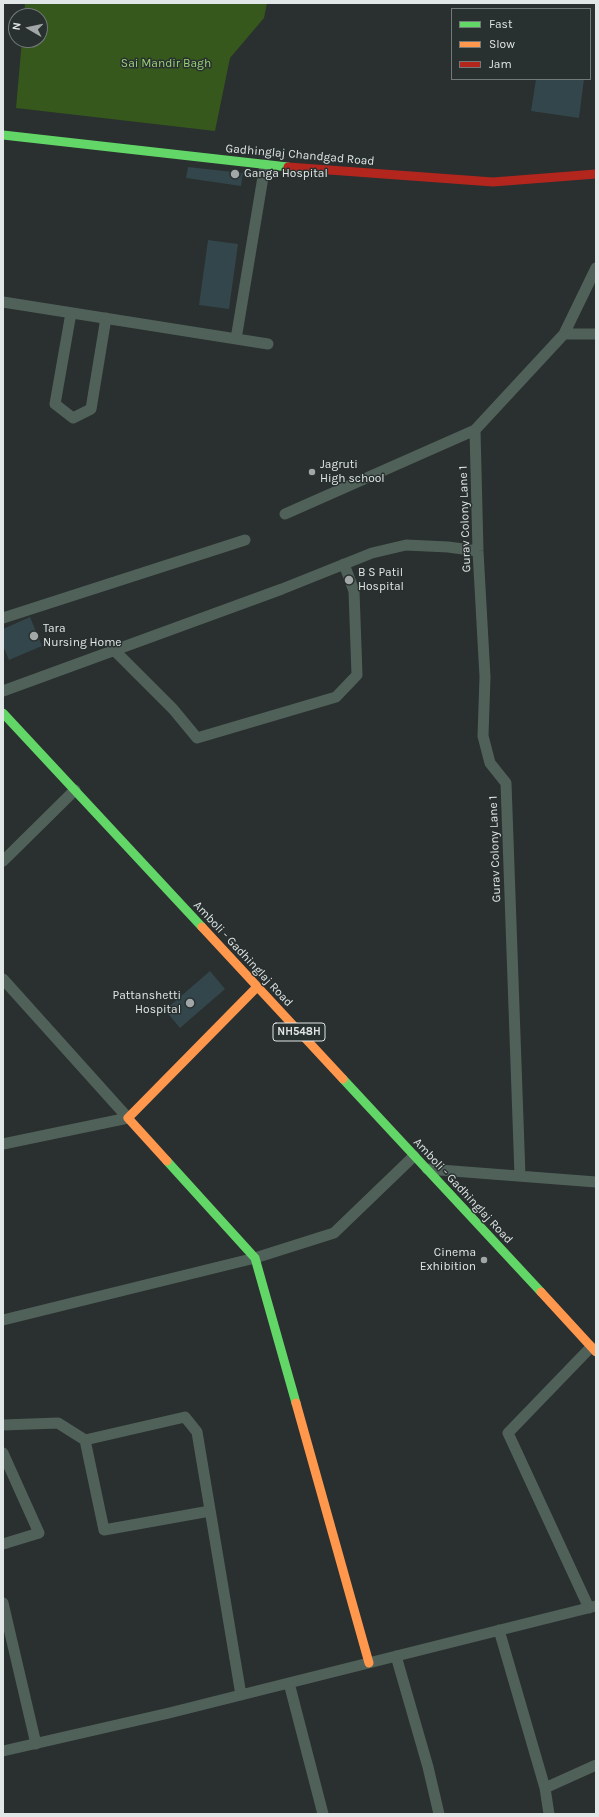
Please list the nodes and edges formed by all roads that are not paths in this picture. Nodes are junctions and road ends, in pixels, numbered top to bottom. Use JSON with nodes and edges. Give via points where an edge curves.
{"nodes":[{"id":1,"x":3,"y":135,"type":"edge"},
{"id":2,"x":265,"y":165,"type":"junction"},
{"id":3,"x":596,"y":174,"type":"edge"},
{"id":4,"x":596,"y":268,"type":"edge"},
{"id":5,"x":3,"y":302,"type":"edge"},
{"id":6,"x":71,"y":313,"type":"junction"},
{"id":7,"x":106,"y":318,"type":"junction"},
{"id":8,"x":564,"y":334,"type":"junction"},
{"id":9,"x":596,"y":334,"type":"edge"},
{"id":10,"x":236,"y":339,"type":"junction"},
{"id":11,"x":268,"y":344,"type":"dead end"},
{"id":12,"x":475,"y":430,"type":"junction"},
{"id":13,"x":285,"y":514,"type":"dead end"},
{"id":14,"x":245,"y":540,"type":"dead end"},
{"id":15,"x":478,"y":551,"type":"junction"},
{"id":16,"x":344,"y":564,"type":"junction"},
{"id":17,"x":3,"y":618,"type":"edge"},
{"id":18,"x":114,"y":650,"type":"junction"},
{"id":19,"x":3,"y":691,"type":"edge"},
{"id":20,"x":3,"y":713,"type":"edge"},
{"id":21,"x":75,"y":790,"type":"junction"},
{"id":22,"x":3,"y":861,"type":"edge"},
{"id":23,"x":3,"y":979,"type":"edge"},
{"id":24,"x":257,"y":987,"type":"junction"},
{"id":25,"x":128,"y":1118,"type":"junction"},
{"id":26,"x":3,"y":1144,"type":"edge"},
{"id":27,"x":414,"y":1156,"type":"junction"},
{"id":28,"x":427,"y":1169,"type":"junction"},
{"id":29,"x":520,"y":1176,"type":"junction"},
{"id":30,"x":596,"y":1182,"type":"edge"},
{"id":31,"x":255,"y":1258,"type":"junction"},
{"id":32,"x":3,"y":1320,"type":"edge"},
{"id":33,"x":594,"y":1349,"type":"edge"},
{"id":34,"x":3,"y":1425,"type":"edge"},
{"id":35,"x":85,"y":1440,"type":"junction"},
{"id":36,"x":3,"y":1453,"type":"edge"},
{"id":37,"x":210,"y":1511,"type":"junction"},
{"id":38,"x":3,"y":1544,"type":"edge"},
{"id":39,"x":3,"y":1604,"type":"edge"},
{"id":40,"x":592,"y":1607,"type":"edge"},
{"id":41,"x":499,"y":1630,"type":"junction"},
{"id":42,"x":396,"y":1656,"type":"junction"},
{"id":43,"x":369,"y":1663,"type":"junction"},
{"id":44,"x":289,"y":1683,"type":"junction"},
{"id":45,"x":241,"y":1695,"type":"junction"},
{"id":46,"x":36,"y":1744,"type":"junction"},
{"id":47,"x":3,"y":1751,"type":"edge"},
{"id":48,"x":596,"y":1765,"type":"edge"},
{"id":49,"x":545,"y":1788,"type":"junction"},
{"id":50,"x":323,"y":1814,"type":"edge"},
{"id":51,"x":439,"y":1814,"type":"edge"},
{"id":52,"x":549,"y":1814,"type":"edge"}],
"edges":[{"from":1,"to":2,"type":"main road","name":"Gadhinglaj Chandgad Road"},
{"from":2,"to":3,"type":"main road","name":"Gadhinglaj Chandgad Road","via":[[493,182]]},
{"from":2,"to":10,"type":"street"},
{"from":4,"to":8,"type":"street"},
{"from":5,"to":6,"type":"street"},
{"from":6,"to":7,"type":"street"},
{"from":6,"to":7,"type":"street","via":[[55,404],[74,418],[91,409]]},
{"from":7,"to":10,"type":"street"},
{"from":8,"to":9,"type":"street"},
{"from":8,"to":12,"type":"street"},
{"from":10,"to":11,"type":"street"},
{"from":12,"to":13,"type":"street"},
{"from":12,"to":15,"type":"street","name":"Gurav Colony Lane 1"},
{"from":14,"to":17,"type":"street"},
{"from":15,"to":16,"type":"street","via":[[406,545],[372,553]]},
{"from":15,"to":29,"type":"street","name":"Gurav Colony Lane 1","via":[[485,677],[484,736],[490,763],[506,783]]},
{"from":16,"to":18,"type":"street"},
{"from":16,"to":18,"type":"street","via":[[354,591],[357,675],[336,697],[196,738],[173,709]]},
{"from":18,"to":19,"type":"street"},
{"from":20,"to":21,"type":"main road","name":"Amboli - Gadhinglaj Road","number":"NH548H"},
{"from":21,"to":22,"type":"street"},
{"from":21,"to":24,"type":"main road","name":"Amboli - Gadhinglaj Road","number":"NH548H"},
{"from":23,"to":25,"type":"street"},
{"from":24,"to":25,"type":"main road"},
{"from":24,"to":27,"type":"main road","name":"Amboli - Gadhinglaj Road","number":"NH548H"},
{"from":25,"to":26,"type":"street"},
{"from":25,"to":31,"type":"main road"},
{"from":27,"to":28,"type":"main road","name":"Amboli - Gadhinglaj Road","number":"NH548H"},
{"from":27,"to":31,"type":"street","via":[[334,1233]]},
{"from":28,"to":29,"type":"street"},
{"from":28,"to":33,"type":"main road","name":"Amboli - Gadhinglaj Road","number":"NH548H"},
{"from":29,"to":30,"type":"street"},
{"from":31,"to":32,"type":"street"},
{"from":31,"to":43,"type":"main road"},
{"from":33,"to":40,"type":"street","via":[[508,1433]]},
{"from":34,"to":35,"type":"street","via":[[58,1423]]},
{"from":35,"to":37,"type":"street","via":[[104,1530]]},
{"from":35,"to":37,"type":"street","via":[[185,1417],[197,1432]]},
{"from":36,"to":38,"type":"street","via":[[39,1532]]},
{"from":37,"to":45,"type":"street"},
{"from":39,"to":46,"type":"street"},
{"from":40,"to":41,"type":"street"},
{"from":41,"to":42,"type":"street"},
{"from":41,"to":49,"type":"street"},
{"from":42,"to":43,"type":"street"},
{"from":42,"to":51,"type":"street"},
{"from":43,"to":44,"type":"street"},
{"from":44,"to":45,"type":"street"},
{"from":44,"to":50,"type":"street"},
{"from":45,"to":46,"type":"street"},
{"from":46,"to":47,"type":"street"},
{"from":48,"to":49,"type":"street"},
{"from":49,"to":52,"type":"street"}]}
